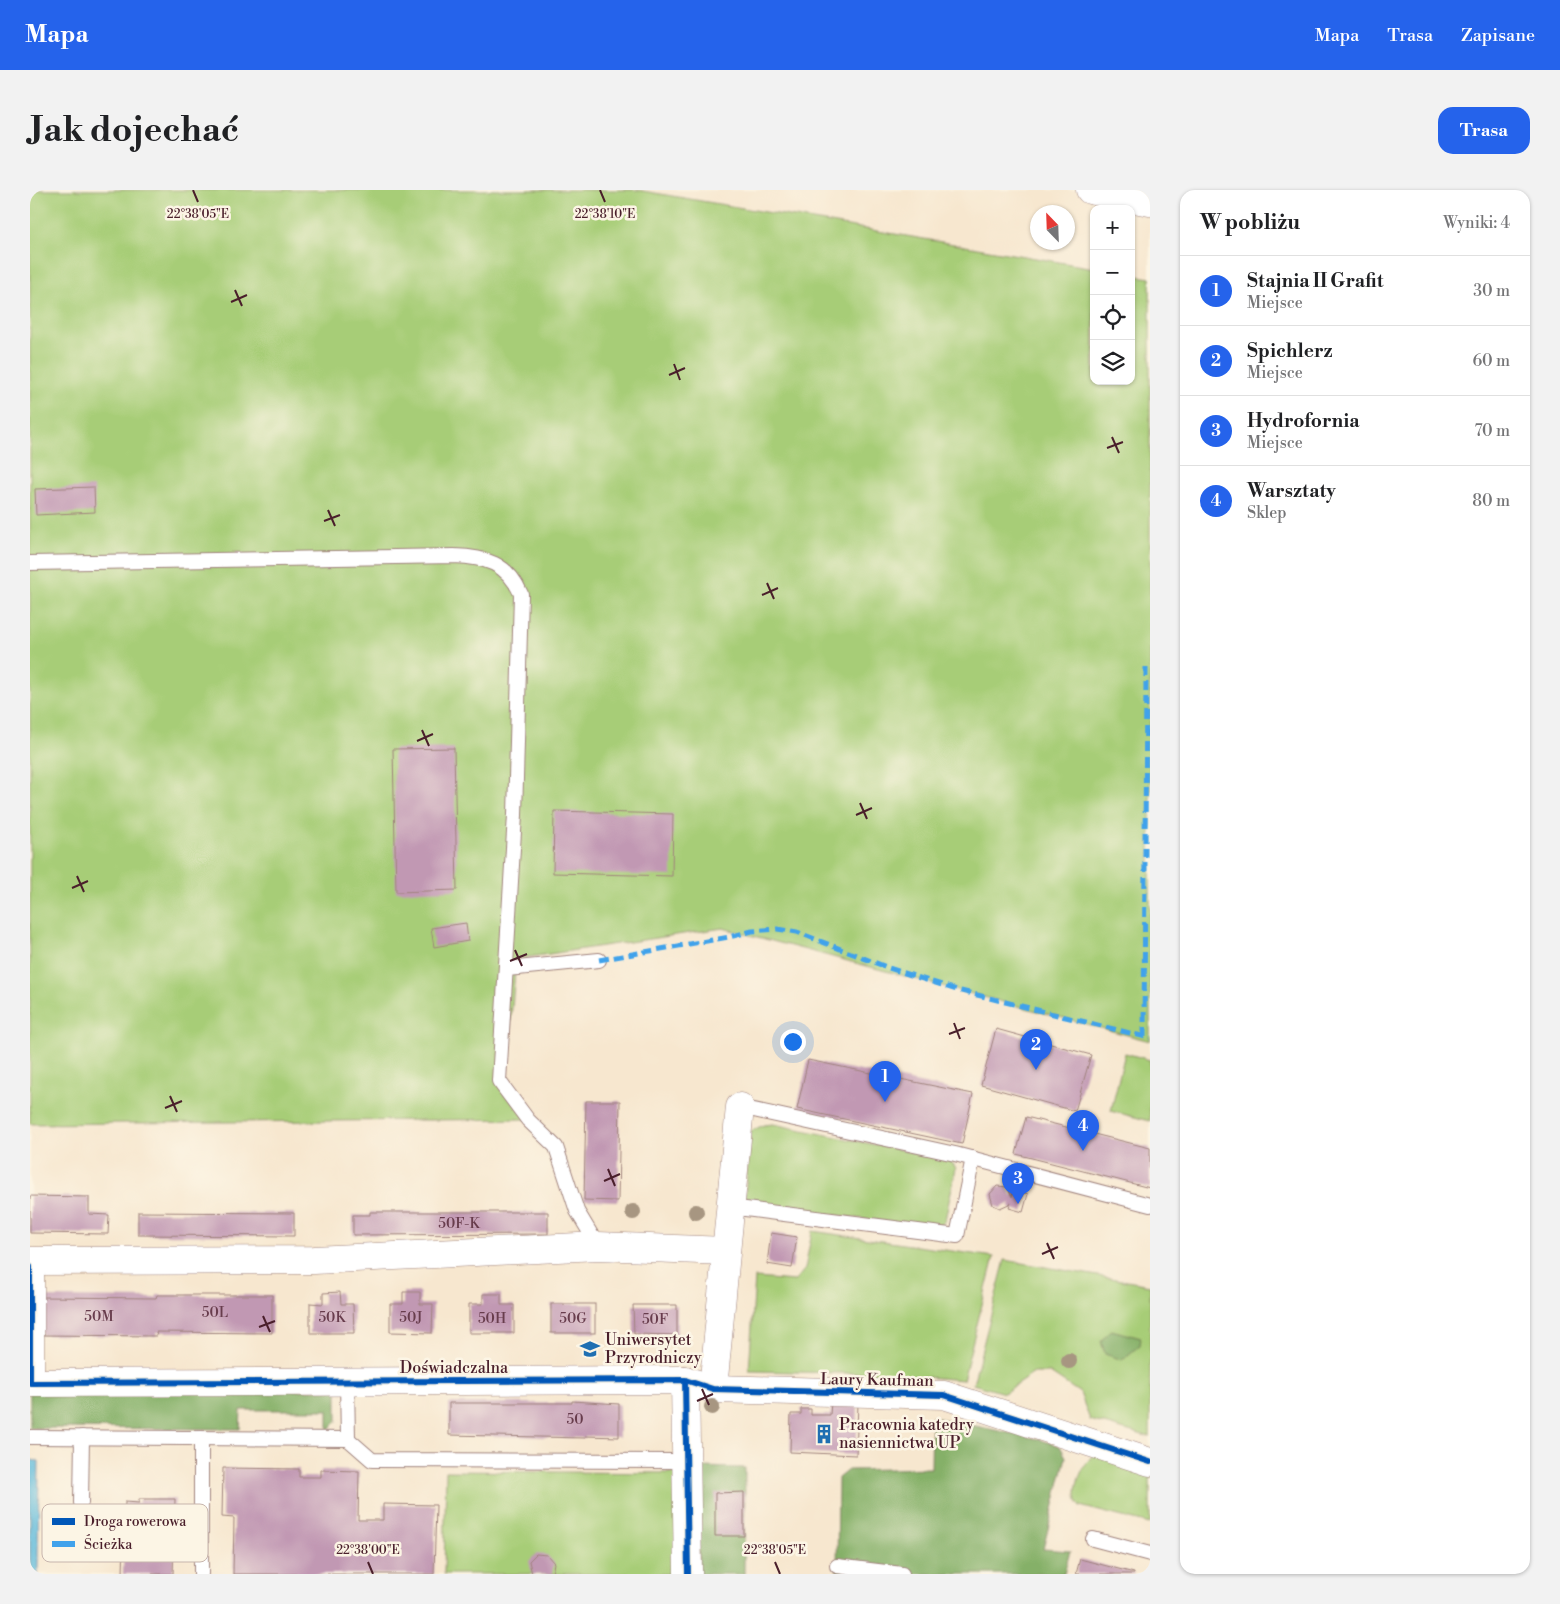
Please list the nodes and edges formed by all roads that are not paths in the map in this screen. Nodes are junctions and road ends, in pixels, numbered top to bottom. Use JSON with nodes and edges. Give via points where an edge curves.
{"nodes":[{"id":1,"x":1090,"y":190,"type":"edge"},
{"id":2,"x":1150,"y":202,"type":"edge"},
{"id":3,"x":30,"y":562,"type":"edge"},
{"id":4,"x":599,"y":960,"type":"dead end"},
{"id":5,"x":507,"y":969,"type":"junction"},
{"id":6,"x":740,"y":1108,"type":"joint"},
{"id":7,"x":973,"y":1158,"type":"junction"},
{"id":8,"x":1150,"y":1204,"type":"edge"},
{"id":9,"x":730,"y":1206,"type":"junction"},
{"id":10,"x":598,"y":1246,"type":"junction"},
{"id":11,"x":726,"y":1250,"type":"junction"},
{"id":12,"x":30,"y":1261,"type":"edge"},
{"id":13,"x":30,"y":1267,"type":"edge"},
{"id":14,"x":685,"y":1380,"type":"junction"},
{"id":15,"x":347,"y":1382,"type":"junction"},
{"id":16,"x":30,"y":1383,"type":"edge"},
{"id":17,"x":713,"y":1389,"type":"junction"},
{"id":18,"x":30,"y":1437,"type":"edge"},
{"id":19,"x":82,"y":1437,"type":"junction"},
{"id":20,"x":201,"y":1438,"type":"junction"},
{"id":21,"x":348,"y":1439,"type":"junction"},
{"id":22,"x":686,"y":1460,"type":"junction"},
{"id":23,"x":1150,"y":1462,"type":"edge"},
{"id":24,"x":81,"y":1503,"type":"dead end"},
{"id":25,"x":201,"y":1504,"type":"edge"},
{"id":26,"x":1093,"y":1538,"type":"dead end"},
{"id":27,"x":1150,"y":1554,"type":"edge"},
{"id":28,"x":837,"y":1566,"type":"dead end"},
{"id":29,"x":688,"y":1574,"type":"edge"},
{"id":30,"x":902,"y":1574,"type":"edge"}],
"edges":[{"from":1,"to":2,"type":"street"},
{"from":3,"to":5,"type":"lane","via":[[454,556],[478,557],[514,577],[520,594],[515,815]]},
{"from":4,"to":5,"type":"lane"},
{"from":5,"to":10,"type":"lane","via":[[499,1081],[528,1120],[556,1147],[577,1211]]},
{"from":6,"to":7,"type":"lane"},
{"from":6,"to":9,"type":"street"},
{"from":7,"to":8,"type":"lane"},
{"from":7,"to":9,"type":"lane","via":[[957,1236]]},
{"from":9,"to":11,"type":"street"},
{"from":10,"to":11,"type":"street"},
{"from":10,"to":12,"type":"street","via":[[314,1260]]},
{"from":11,"to":17,"type":"street"},
{"from":13,"to":16,"type":"street"},
{"from":14,"to":15,"type":"street","name":"Doświadczalna"},
{"from":14,"to":17,"type":"street","name":"Laury Kaufman"},
{"from":14,"to":22,"type":"street"},
{"from":15,"to":16,"type":"street","name":"Doświadczalna"},
{"from":15,"to":21,"type":"lane"},
{"from":17,"to":23,"type":"street","name":"Laury Kaufman","via":[[944,1395]]},
{"from":18,"to":19,"type":"lane"},
{"from":19,"to":20,"type":"lane"},
{"from":19,"to":24,"type":"lane"},
{"from":20,"to":21,"type":"lane"},
{"from":20,"to":25,"type":"lane"},
{"from":21,"to":22,"type":"lane","via":[[372,1460]]},
{"from":22,"to":29,"type":"street"},
{"from":26,"to":27,"type":"lane"},
{"from":28,"to":30,"type":"lane"}]}
